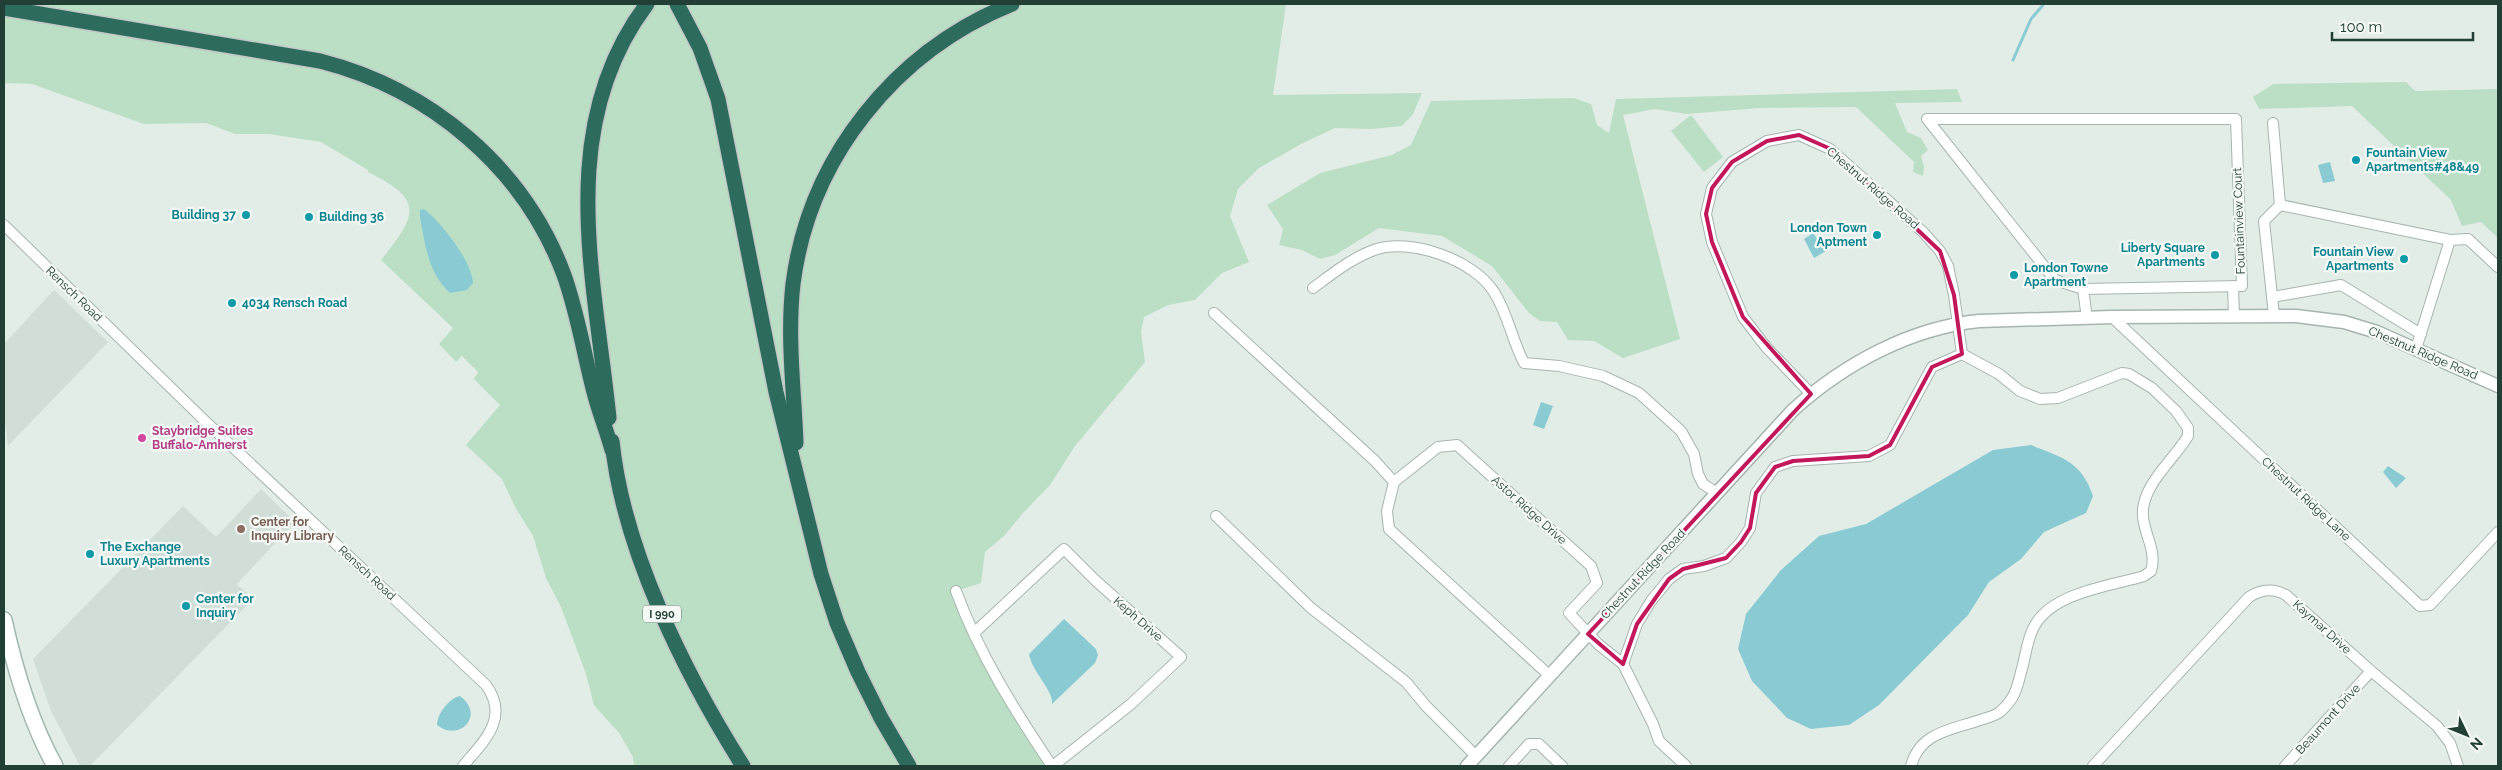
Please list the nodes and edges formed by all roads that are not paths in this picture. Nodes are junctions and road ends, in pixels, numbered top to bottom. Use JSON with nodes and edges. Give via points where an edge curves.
{"nodes":[{"id":1,"x":647,"y":4,"type":"edge"},
{"id":2,"x":677,"y":4,"type":"edge"},
{"id":3,"x":1012,"y":4,"type":"edge"},
{"id":4,"x":4,"y":8,"type":"edge"},
{"id":5,"x":2273,"y":123,"type":"dead end"},
{"id":6,"x":2280,"y":205,"type":"junction"},
{"id":7,"x":5,"y":228,"type":"edge"},
{"id":8,"x":2450,"y":240,"type":"junction"},
{"id":9,"x":2498,"y":267,"type":"edge"},
{"id":10,"x":2233,"y":286,"type":"junction"},
{"id":11,"x":1313,"y":288,"type":"dead end"},
{"id":12,"x":2083,"y":289,"type":"junction"},
{"id":13,"x":2272,"y":297,"type":"junction"},
{"id":14,"x":1214,"y":313,"type":"dead end"},
{"id":15,"x":2234,"y":315,"type":"junction"},
{"id":16,"x":2274,"y":315,"type":"junction"},
{"id":17,"x":2112,"y":317,"type":"junction"},
{"id":18,"x":2087,"y":318,"type":"junction"},
{"id":19,"x":1959,"y":323,"type":"junction"},
{"id":20,"x":2420,"y":334,"type":"junction"},
{"id":21,"x":2416,"y":349,"type":"junction"},
{"id":22,"x":1962,"y":354,"type":"junction"},
{"id":23,"x":2498,"y":386,"type":"edge"},
{"id":24,"x":1811,"y":394,"type":"junction"},
{"id":25,"x":612,"y":450,"type":"junction"},
{"id":26,"x":797,"y":475,"type":"junction"},
{"id":27,"x":1394,"y":482,"type":"junction"},
{"id":28,"x":1717,"y":493,"type":"junction"},
{"id":29,"x":1216,"y":516,"type":"dead end"},
{"id":30,"x":2498,"y":532,"type":"edge"},
{"id":31,"x":956,"y":591,"type":"dead end"},
{"id":32,"x":4,"y":620,"type":"edge"},
{"id":33,"x":974,"y":633,"type":"junction"},
{"id":34,"x":1588,"y":634,"type":"junction"},
{"id":35,"x":1622,"y":664,"type":"junction"},
{"id":36,"x":2371,"y":671,"type":"junction"},
{"id":37,"x":1550,"y":676,"type":"junction"},
{"id":38,"x":1476,"y":756,"type":"junction"},
{"id":39,"x":55,"y":766,"type":"edge"},
{"id":40,"x":463,"y":766,"type":"edge"},
{"id":41,"x":743,"y":766,"type":"edge"},
{"id":42,"x":909,"y":766,"type":"edge"},
{"id":43,"x":1053,"y":766,"type":"edge"},
{"id":44,"x":1467,"y":766,"type":"edge"},
{"id":45,"x":1509,"y":766,"type":"edge"},
{"id":46,"x":1562,"y":766,"type":"edge"},
{"id":47,"x":1686,"y":766,"type":"edge"},
{"id":48,"x":1911,"y":766,"type":"edge"},
{"id":49,"x":2093,"y":766,"type":"edge"},
{"id":50,"x":2285,"y":766,"type":"edge"},
{"id":51,"x":2458,"y":766,"type":"edge"}],
"edges":[{"from":1,"to":25,"type":"highway","via":[[617,54],[605,86],[595,120],[588,170],[590,258]]},
{"from":2,"to":26,"type":"highway","via":[[700,48],[718,99],[776,392]]},
{"from":3,"to":26,"type":"highway","via":[[955,32],[900,74],[855,126],[822,184],[803,234],[792,301],[790,353]]},
{"from":4,"to":25,"type":"highway","via":[[320,60],[370,76],[438,114],[470,139],[506,176],[552,246],[574,308]]},
{"from":5,"to":6,"type":"street"},
{"from":6,"to":8,"type":"street"},
{"from":6,"to":13,"type":"street","via":[[2264,222]]},
{"from":7,"to":40,"type":"street","name":"Rensch Road","via":[[486,685],[495,704],[493,726]]},
{"from":8,"to":9,"type":"street","via":[[2468,239]]},
{"from":8,"to":20,"type":"street"},
{"from":10,"to":12,"type":"street"},
{"from":10,"to":12,"type":"street","name":"Fountainview Court","via":[[2242,286],[2236,119],[1927,119],[2055,280]]},
{"from":10,"to":15,"type":"street","name":"Fountainview Court"},
{"from":11,"to":28,"type":"street","via":[[1342,266],[1376,249],[1404,246],[1442,254],[1467,266],[1493,290],[1524,363],[1559,366],[1603,376],[1639,394],[1681,431],[1694,454],[1700,479]]},
{"from":12,"to":18,"type":"street"},
{"from":13,"to":16,"type":"street"},
{"from":13,"to":20,"type":"street","via":[[2341,285]]},
{"from":14,"to":27,"type":"street"},
{"from":15,"to":16,"type":"street","name":"Chestnut Ridge Road"},
{"from":15,"to":17,"type":"street","name":"Chestnut Ridge Road"},
{"from":16,"to":21,"type":"street","name":"Chestnut Ridge Road","via":[[2344,322]]},
{"from":17,"to":18,"type":"street","name":"Chestnut Ridge Road"},
{"from":17,"to":30,"type":"street","name":"Chestnut Ridge Lane","via":[[2420,606],[2430,605]]},
{"from":18,"to":19,"type":"street","name":"Chestnut Ridge Road"},
{"from":19,"to":22,"type":"street"},
{"from":19,"to":24,"type":"street","name":"Chestnut Ridge Road","via":[[1919,334],[1875,353]]},
{"from":19,"to":24,"type":"street","name":"Chestnut Ridge Road","via":[[1948,266],[1923,232],[1830,149],[1799,135],[1767,141],[1732,162],[1712,188],[1706,214],[1712,242],[1743,317],[1766,347]]},
{"from":20,"to":21,"type":"street"},
{"from":21,"to":23,"type":"street","name":"Chestnut Ridge Road"},
{"from":22,"to":35,"type":"street","via":[[1932,367],[1890,445],[1869,456],[1793,461],[1775,467],[1756,493],[1750,528],[1741,542],[1726,558],[1683,569],[1669,579],[1650,601],[1637,624],[1630,650]]},
{"from":22,"to":48,"type":"street","via":[[1998,374],[2020,391],[2040,399],[2058,398],[2122,373],[2135,376],[2176,411],[2188,428],[2188,436],[2156,480],[2145,503],[2143,516],[2154,558],[2151,571],[2138,578],[2070,598],[2042,616],[2031,632],[2018,689],[2000,712],[1926,740]]},
{"from":24,"to":28,"type":"street","name":"Chestnut Ridge Road"},
{"from":25,"to":41,"type":"highway","number":"I 990","via":[[634,537],[663,617],[717,725]]},
{"from":26,"to":42,"type":"highway","via":[[812,542],[837,623],[873,703]]},
{"from":27,"to":34,"type":"street","name":"Astor Ridge Drive","via":[[1438,447],[1457,446],[1591,566],[1597,584],[1569,613]]},
{"from":27,"to":37,"type":"street","via":[[1387,511],[1389,529]]},
{"from":28,"to":34,"type":"street","name":"Chestnut Ridge Road"},
{"from":29,"to":38,"type":"street","via":[[1311,608],[1406,682]]},
{"from":31,"to":33,"type":"street","name":"Keph Drive"},
{"from":32,"to":39,"type":"main road","via":[[25,696],[40,738]]},
{"from":33,"to":43,"type":"street","name":"Keph Drive","via":[[1011,705]]},
{"from":33,"to":43,"type":"street","name":"Keph Drive","via":[[1064,549],[1181,657],[1131,704]]},
{"from":34,"to":35,"type":"street"},
{"from":34,"to":37,"type":"street","name":"Chestnut Ridge Road"},
{"from":35,"to":47,"type":"street","via":[[1659,741]]},
{"from":36,"to":49,"type":"street","name":"Kaymar Drive","via":[[2286,595],[2272,590],[2255,593]]},
{"from":36,"to":50,"type":"street","name":"Beaumont Drive"},
{"from":36,"to":51,"type":"street","name":"Kaymar Drive","via":[[2437,726],[2450,743]]},
{"from":37,"to":38,"type":"street","name":"Chestnut Ridge Road"},
{"from":38,"to":44,"type":"street","name":"Chestnut Ridge Road"},
{"from":45,"to":46,"type":"street","via":[[1529,744],[1538,744]]}]}
